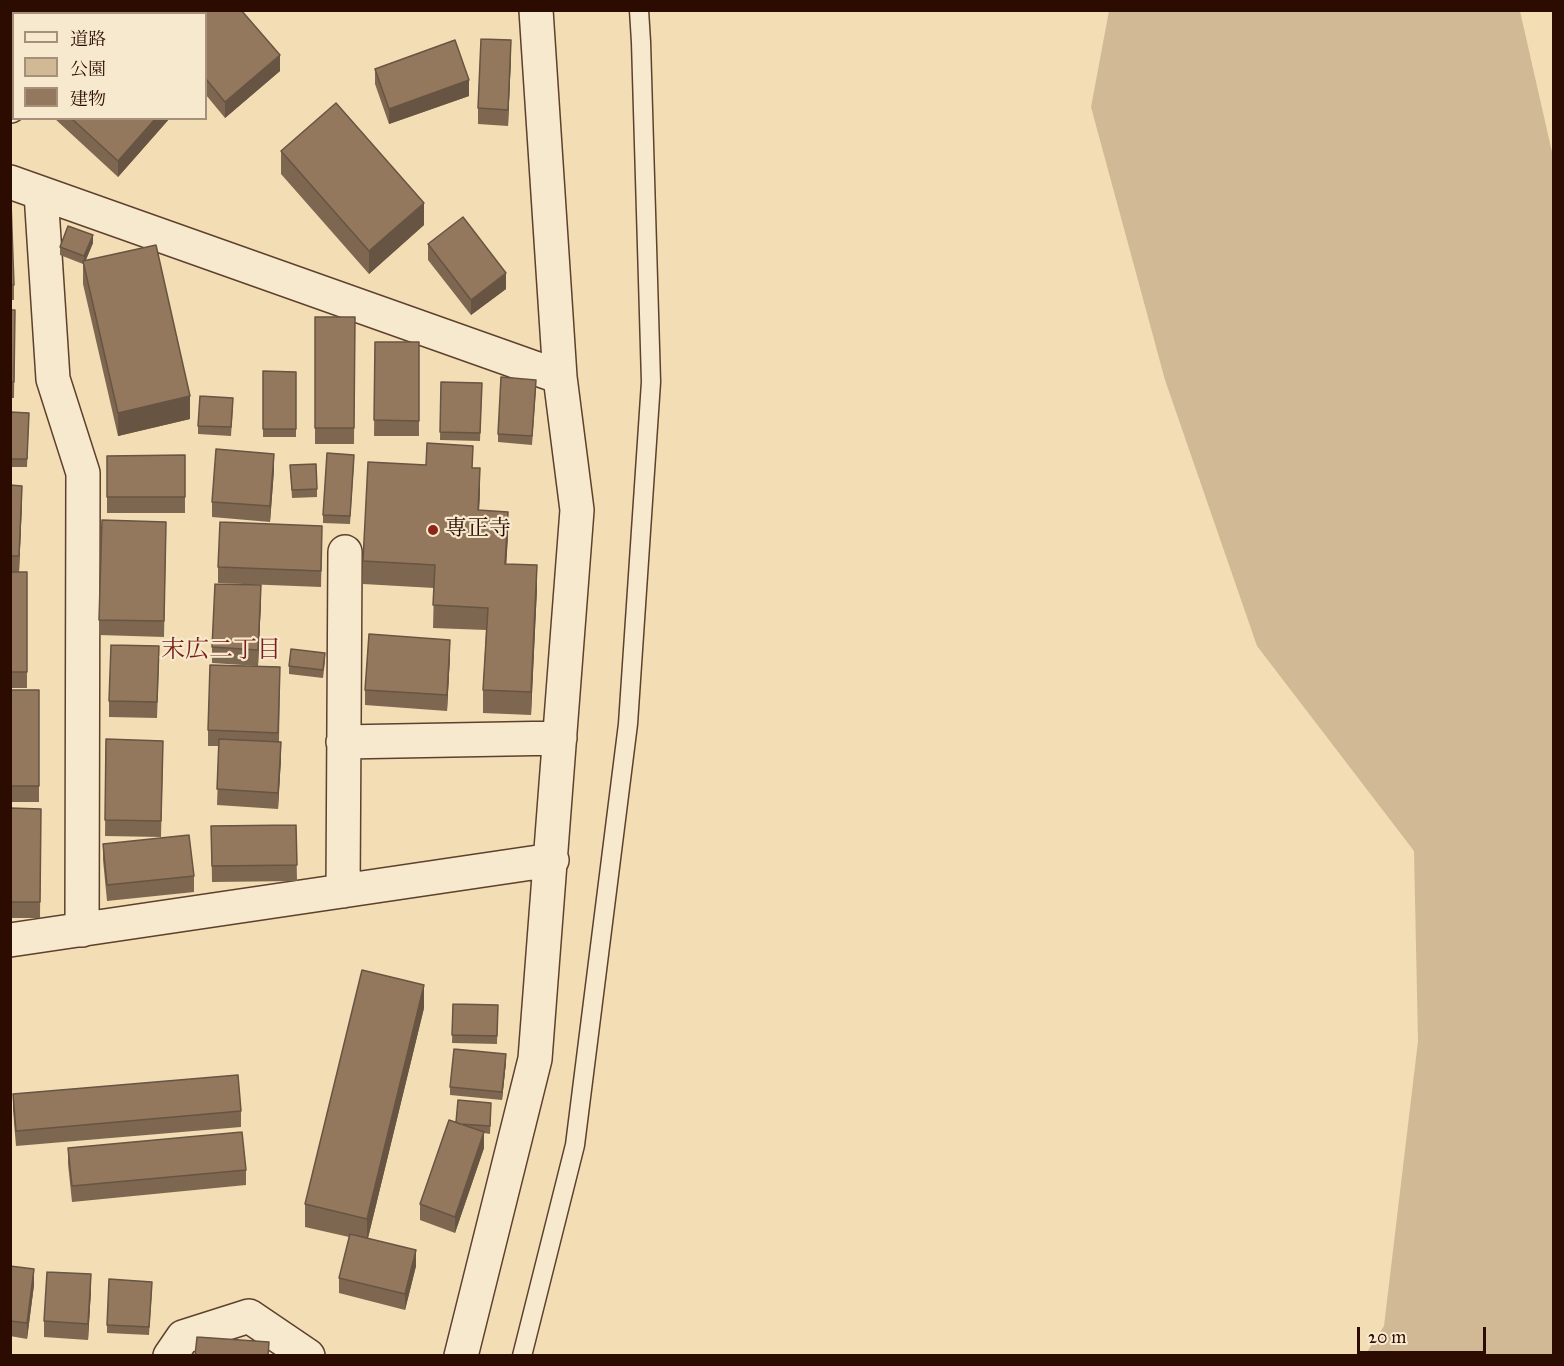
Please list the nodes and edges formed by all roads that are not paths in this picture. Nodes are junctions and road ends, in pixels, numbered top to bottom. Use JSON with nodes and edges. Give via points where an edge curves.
{"nodes":[{"id":1,"x":536,"y":10,"type":"edge"},
{"id":2,"x":639,"y":10,"type":"edge"},
{"id":3,"x":10,"y":182,"type":"edge"},
{"id":4,"x":42,"y":193,"type":"junction"},
{"id":5,"x":560,"y":377,"type":"junction"},
{"id":6,"x":345,"y":552,"type":"dead end"},
{"id":7,"x":560,"y":738,"type":"junction"},
{"id":8,"x":343,"y":742,"type":"junction"},
{"id":9,"x":552,"y":860,"type":"junction"},
{"id":10,"x":343,"y":891,"type":"junction"},
{"id":11,"x":82,"y":930,"type":"junction"},
{"id":12,"x":10,"y":940,"type":"edge"},
{"id":13,"x":170,"y":1356,"type":"edge"},
{"id":14,"x":308,"y":1356,"type":"edge"},
{"id":15,"x":461,"y":1356,"type":"edge"},
{"id":16,"x":522,"y":1356,"type":"edge"}],
"edges":[{"from":1,"to":5,"type":"street"},
{"from":2,"to":16,"type":"lane","via":[[651,382],[628,724],[575,1145]]},
{"from":3,"to":4,"type":"street"},
{"from":4,"to":5,"type":"street"},
{"from":4,"to":11,"type":"street","via":[[52,379],[84,473]]},
{"from":5,"to":7,"type":"street","via":[[577,510]]},
{"from":6,"to":8,"type":"street"},
{"from":7,"to":8,"type":"street"},
{"from":7,"to":9,"type":"street"},
{"from":8,"to":10,"type":"street"},
{"from":9,"to":10,"type":"street"},
{"from":9,"to":15,"type":"street","via":[[535,1059]]},
{"from":10,"to":11,"type":"street"},
{"from":11,"to":12,"type":"street"},
{"from":13,"to":14,"type":"street","via":[[183,1337],[249,1316]]}]}
